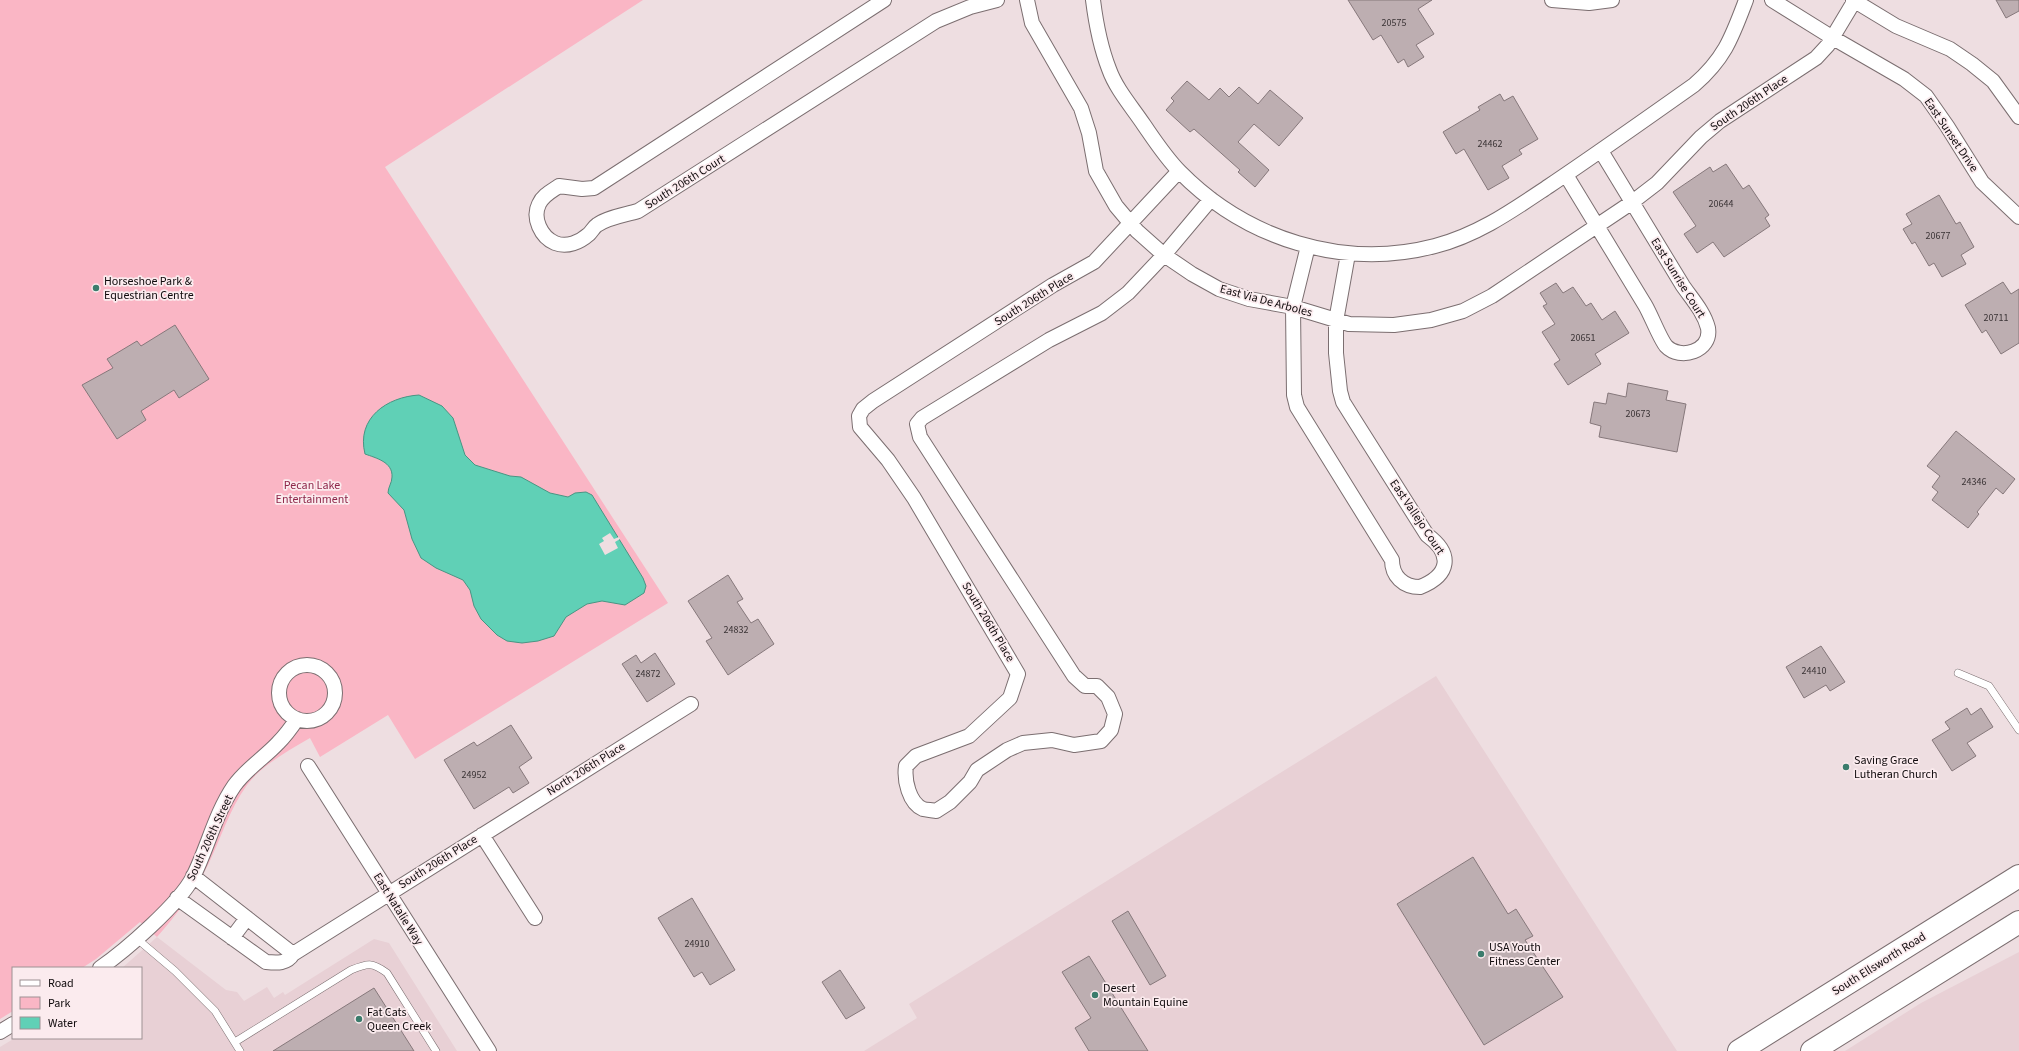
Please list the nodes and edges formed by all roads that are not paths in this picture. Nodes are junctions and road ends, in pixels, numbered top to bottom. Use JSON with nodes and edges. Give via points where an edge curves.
{"nodes":[{"id":1,"x":884,"y":0,"type":"edge"},
{"id":2,"x":997,"y":0,"type":"edge"},
{"id":3,"x":1027,"y":0,"type":"edge"},
{"id":4,"x":1093,"y":0,"type":"edge"},
{"id":5,"x":1552,"y":0,"type":"edge"},
{"id":6,"x":1612,"y":0,"type":"edge"},
{"id":7,"x":1746,"y":0,"type":"edge"},
{"id":8,"x":1772,"y":0,"type":"edge"},
{"id":9,"x":1855,"y":0,"type":"edge"},
{"id":10,"x":1833,"y":38,"type":"junction"},
{"id":11,"x":2019,"y":117,"type":"edge"},
{"id":12,"x":1601,"y":151,"type":"junction"},
{"id":13,"x":1179,"y":171,"type":"junction"},
{"id":14,"x":1566,"y":175,"type":"junction"},
{"id":15,"x":1211,"y":199,"type":"junction"},
{"id":16,"x":1632,"y":203,"type":"junction"},
{"id":17,"x":2019,"y":217,"type":"edge"},
{"id":18,"x":1131,"y":223,"type":"junction"},
{"id":19,"x":1597,"y":226,"type":"junction"},
{"id":20,"x":1308,"y":246,"type":"junction"},
{"id":21,"x":1348,"y":254,"type":"junction"},
{"id":22,"x":1164,"y":255,"type":"junction"},
{"id":23,"x":1293,"y":307,"type":"junction"},
{"id":24,"x":1336,"y":320,"type":"junction"},
{"id":25,"x":1958,"y":673,"type":"dead end"},
{"id":26,"x":691,"y":704,"type":"dead end"},
{"id":27,"x":297,"y":720,"type":"junction"},
{"id":28,"x":2019,"y":730,"type":"edge"},
{"id":29,"x":308,"y":766,"type":"dead end"},
{"id":30,"x":482,"y":835,"type":"junction"},
{"id":31,"x":194,"y":876,"type":"junction"},
{"id":32,"x":2019,"y":876,"type":"edge"},
{"id":33,"x":389,"y":893,"type":"junction"},
{"id":34,"x":177,"y":898,"type":"junction"},
{"id":35,"x":247,"y":918,"type":"junction"},
{"id":36,"x":535,"y":918,"type":"dead end"},
{"id":37,"x":2019,"y":922,"type":"edge"},
{"id":38,"x":136,"y":938,"type":"junction"},
{"id":39,"x":232,"y":938,"type":"junction"},
{"id":40,"x":293,"y":954,"type":"junction"},
{"id":41,"x":102,"y":967,"type":"edge"},
{"id":42,"x":12,"y":1025,"type":"edge"},
{"id":43,"x":0,"y":1032,"type":"edge"},
{"id":44,"x":235,"y":1042,"type":"junction"},
{"id":45,"x":240,"y":1051,"type":"edge"},
{"id":46,"x":436,"y":1051,"type":"edge"},
{"id":47,"x":489,"y":1051,"type":"edge"},
{"id":48,"x":1739,"y":1051,"type":"edge"},
{"id":49,"x":1812,"y":1051,"type":"edge"}],
"edges":[{"from":1,"to":2,"type":"street","name":"South 206th Court","via":[[594,188],[559,186],[546,194],[539,204],[536,215],[544,236],[555,243],[576,243],[589,234],[596,225],[638,211],[936,21],[970,7]]},
{"from":3,"to":18,"type":"street","name":"East Via De Arboles","via":[[1032,23],[1081,108],[1096,172],[1116,206]]},
{"from":4,"to":13,"type":"street","via":[[1098,38],[1110,71],[1126,99]]},
{"from":5,"to":6,"type":"street","via":[[1589,4]]},
{"from":7,"to":12,"type":"street","via":[[1724,51],[1711,71]]},
{"from":8,"to":10,"type":"street","name":"East Sunset Drive"},
{"from":9,"to":10,"type":"street","name":"South 206th Place"},
{"from":9,"to":11,"type":"street","via":[[1896,26],[1950,49],[1972,64],[1993,81]]},
{"from":10,"to":16,"type":"street","name":"South 206th Place","via":[[1816,58],[1720,121],[1657,183]]},
{"from":10,"to":17,"type":"street","name":"East Sunset Drive","via":[[1904,79],[1926,96],[1982,182]]},
{"from":12,"to":14,"type":"street"},
{"from":12,"to":16,"type":"street","name":"East Sunrise Court"},
{"from":13,"to":15,"type":"street"},
{"from":13,"to":18,"type":"street"},
{"from":14,"to":19,"type":"street","name":"East Sunrise Court"},
{"from":14,"to":21,"type":"street","via":[[1514,210],[1467,235],[1435,246],[1405,251]]},
{"from":15,"to":20,"type":"street","via":[[1255,227]]},
{"from":15,"to":22,"type":"street"},
{"from":16,"to":19,"type":"street","name":"South 206th Place"},
{"from":16,"to":19,"type":"street","name":"East Sunrise Court","via":[[1705,320],[1708,329],[1707,339],[1701,347],[1691,353],[1676,354],[1665,346],[1650,314]]},
{"from":18,"to":22,"type":"street","name":"East Via De Arboles"},
{"from":18,"to":22,"type":"street","name":"South 206th Place","via":[[1094,262],[1053,285],[873,400],[859,416],[863,431],[888,460],[914,498],[1018,674],[1010,698],[969,736],[916,756],[906,766],[906,785],[922,809],[936,811],[950,802],[970,782],[977,770],[1007,750],[1052,740],[1074,745],[1101,741],[1111,730],[1115,714],[1108,697],[1097,686],[1085,686],[1074,676],[920,437],[917,424],[922,418],[1049,340],[1102,313],[1128,293]]},
{"from":19,"to":24,"type":"street","name":"East Via De Arboles","via":[[1492,296],[1463,311],[1431,320],[1394,325],[1349,324]]},
{"from":20,"to":21,"type":"street"},
{"from":20,"to":23,"type":"street","name":"East Vallejo Court"},
{"from":21,"to":24,"type":"street","name":"East Vallejo Court"},
{"from":22,"to":23,"type":"street","name":"East Via De Arboles","via":[[1218,289],[1249,299]]},
{"from":23,"to":24,"type":"street","name":"East Via De Arboles"},
{"from":23,"to":24,"type":"street","name":"East Vallejo Court","via":[[1294,395],[1297,407],[1392,560],[1396,577],[1408,585],[1420,587],[1440,574],[1444,568],[1444,554],[1442,548],[1427,535],[1343,402],[1336,353]]},
{"from":25,"to":28,"type":"lane","via":[[1988,686]]},
{"from":26,"to":30,"type":"street","name":"North 206th Place"},
{"from":27,"to":27,"type":"street","via":[[286,712],[280,701],[280,684],[286,673],[297,666],[315,666],[330,676],[334,684],[334,702],[323,716],[306,721]]},
{"from":27,"to":31,"type":"street","name":"South 206th Street","via":[[235,785],[221,808]]},
{"from":29,"to":33,"type":"street","name":"East Natalie Way"},
{"from":30,"to":33,"type":"street","name":"South 206th Place"},
{"from":30,"to":36,"type":"street"},
{"from":31,"to":34,"type":"street","name":"South 206th Street"},
{"from":31,"to":35,"type":"street"},
{"from":32,"to":48,"type":"main road","name":"South Ellsworth Road"},
{"from":33,"to":40,"type":"street","name":"South 206th Place"},
{"from":33,"to":47,"type":"street","name":"East Natalie Way"},
{"from":34,"to":38,"type":"street","name":"South 206th Street"},
{"from":34,"to":39,"type":"street","name":"South 206th Place"},
{"from":35,"to":39,"type":"street"},
{"from":35,"to":40,"type":"street"},
{"from":37,"to":49,"type":"main road"},
{"from":38,"to":41,"type":"street","name":"South 206th Street"},
{"from":38,"to":44,"type":"lane","via":[[175,970],[215,1011]]},
{"from":39,"to":40,"type":"street","name":"South 206th Place","via":[[266,962],[282,963]]},
{"from":42,"to":43,"type":"street"},
{"from":44,"to":45,"type":"lane"},
{"from":44,"to":46,"type":"lane","via":[[351,970],[365,964],[376,965],[387,973]]}]}
